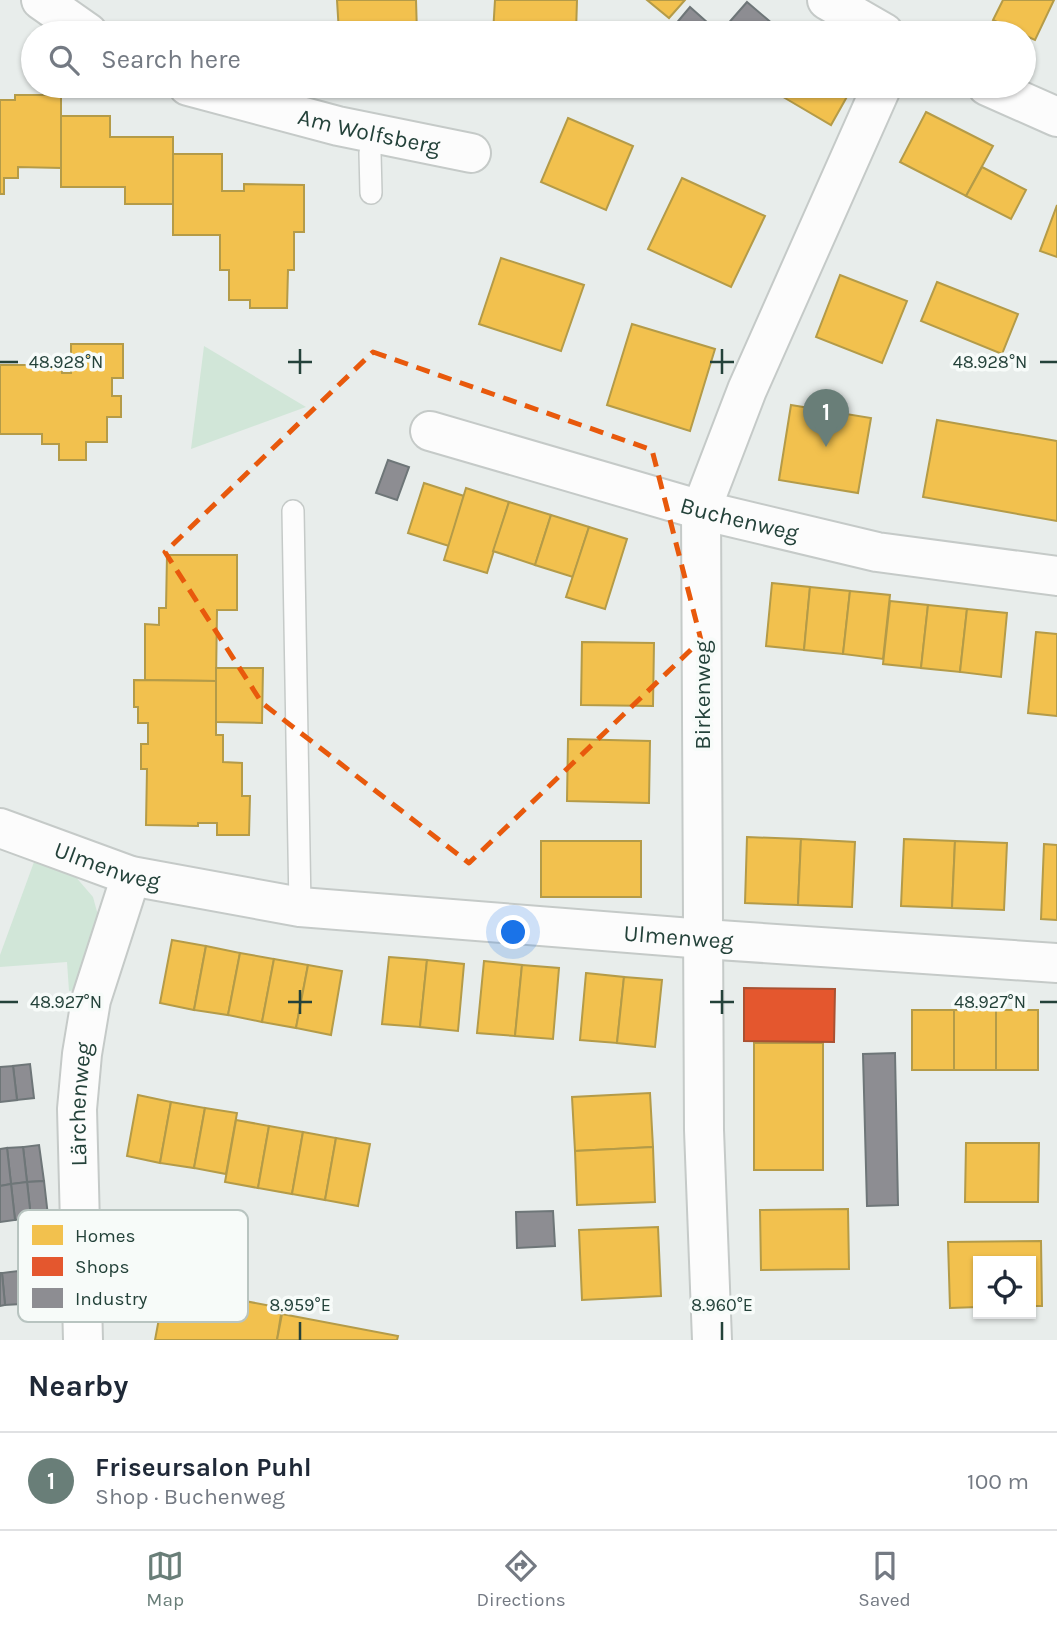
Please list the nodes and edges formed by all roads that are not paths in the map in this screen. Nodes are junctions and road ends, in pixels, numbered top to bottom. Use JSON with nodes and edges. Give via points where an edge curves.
{"nodes":[{"id":1,"x":41,"y":0,"type":"edge"},
{"id":2,"x":827,"y":0,"type":"edge"},
{"id":3,"x":71,"y":21,"type":"edge"},
{"id":4,"x":863,"y":21,"type":"edge"},
{"id":5,"x":233,"y":98,"type":"edge"},
{"id":6,"x":876,"y":98,"type":"edge"},
{"id":7,"x":1014,"y":98,"type":"edge"},
{"id":8,"x":1057,"y":117,"type":"edge"},
{"id":9,"x":375,"y":134,"type":"junction"},
{"id":10,"x":471,"y":153,"type":"dead end"},
{"id":11,"x":371,"y":193,"type":"dead end"},
{"id":12,"x":430,"y":431,"type":"dead end"},
{"id":13,"x":701,"y":510,"type":"junction"},
{"id":14,"x":293,"y":511,"type":"dead end"},
{"id":15,"x":1057,"y":576,"type":"edge"},
{"id":16,"x":0,"y":828,"type":"edge"},
{"id":17,"x":131,"y":876,"type":"junction"},
{"id":18,"x":300,"y":907,"type":"junction"},
{"id":19,"x":704,"y":939,"type":"junction"},
{"id":20,"x":1057,"y":963,"type":"edge"},
{"id":21,"x":80,"y":1210,"type":"edge"},
{"id":22,"x":83,"y":1322,"type":"edge"},
{"id":23,"x":83,"y":1340,"type":"edge"},
{"id":24,"x":712,"y":1340,"type":"edge"}],
"edges":[{"from":1,"to":3,"type":"street"},
{"from":2,"to":4,"type":"street"},
{"from":5,"to":9,"type":"street","name":"Am Wolfsberg"},
{"from":6,"to":13,"type":"street","name":"Birkenweg","via":[[747,390]]},
{"from":7,"to":8,"type":"street"},
{"from":9,"to":10,"type":"street","name":"Am Wolfsberg"},
{"from":9,"to":11,"type":"lane","via":[[370,153]]},
{"from":12,"to":13,"type":"street","name":"Buchenweg"},
{"from":13,"to":15,"type":"street","name":"Buchenweg","via":[[877,552]]},
{"from":13,"to":19,"type":"street","name":"Birkenweg"},
{"from":14,"to":18,"type":"lane"},
{"from":16,"to":17,"type":"street","name":"Ulmenweg"},
{"from":17,"to":18,"type":"street","name":"Ulmenweg"},
{"from":17,"to":21,"type":"street","name":"Lärchenweg","via":[[91,1000],[82,1054],[77,1110]]},
{"from":18,"to":19,"type":"street","name":"Ulmenweg"},
{"from":19,"to":20,"type":"street","name":"Ulmenweg"},
{"from":19,"to":24,"type":"street","name":"Birkenweg","via":[[704,1130]]},
{"from":22,"to":23,"type":"street","name":"Lärchenweg"}]}
